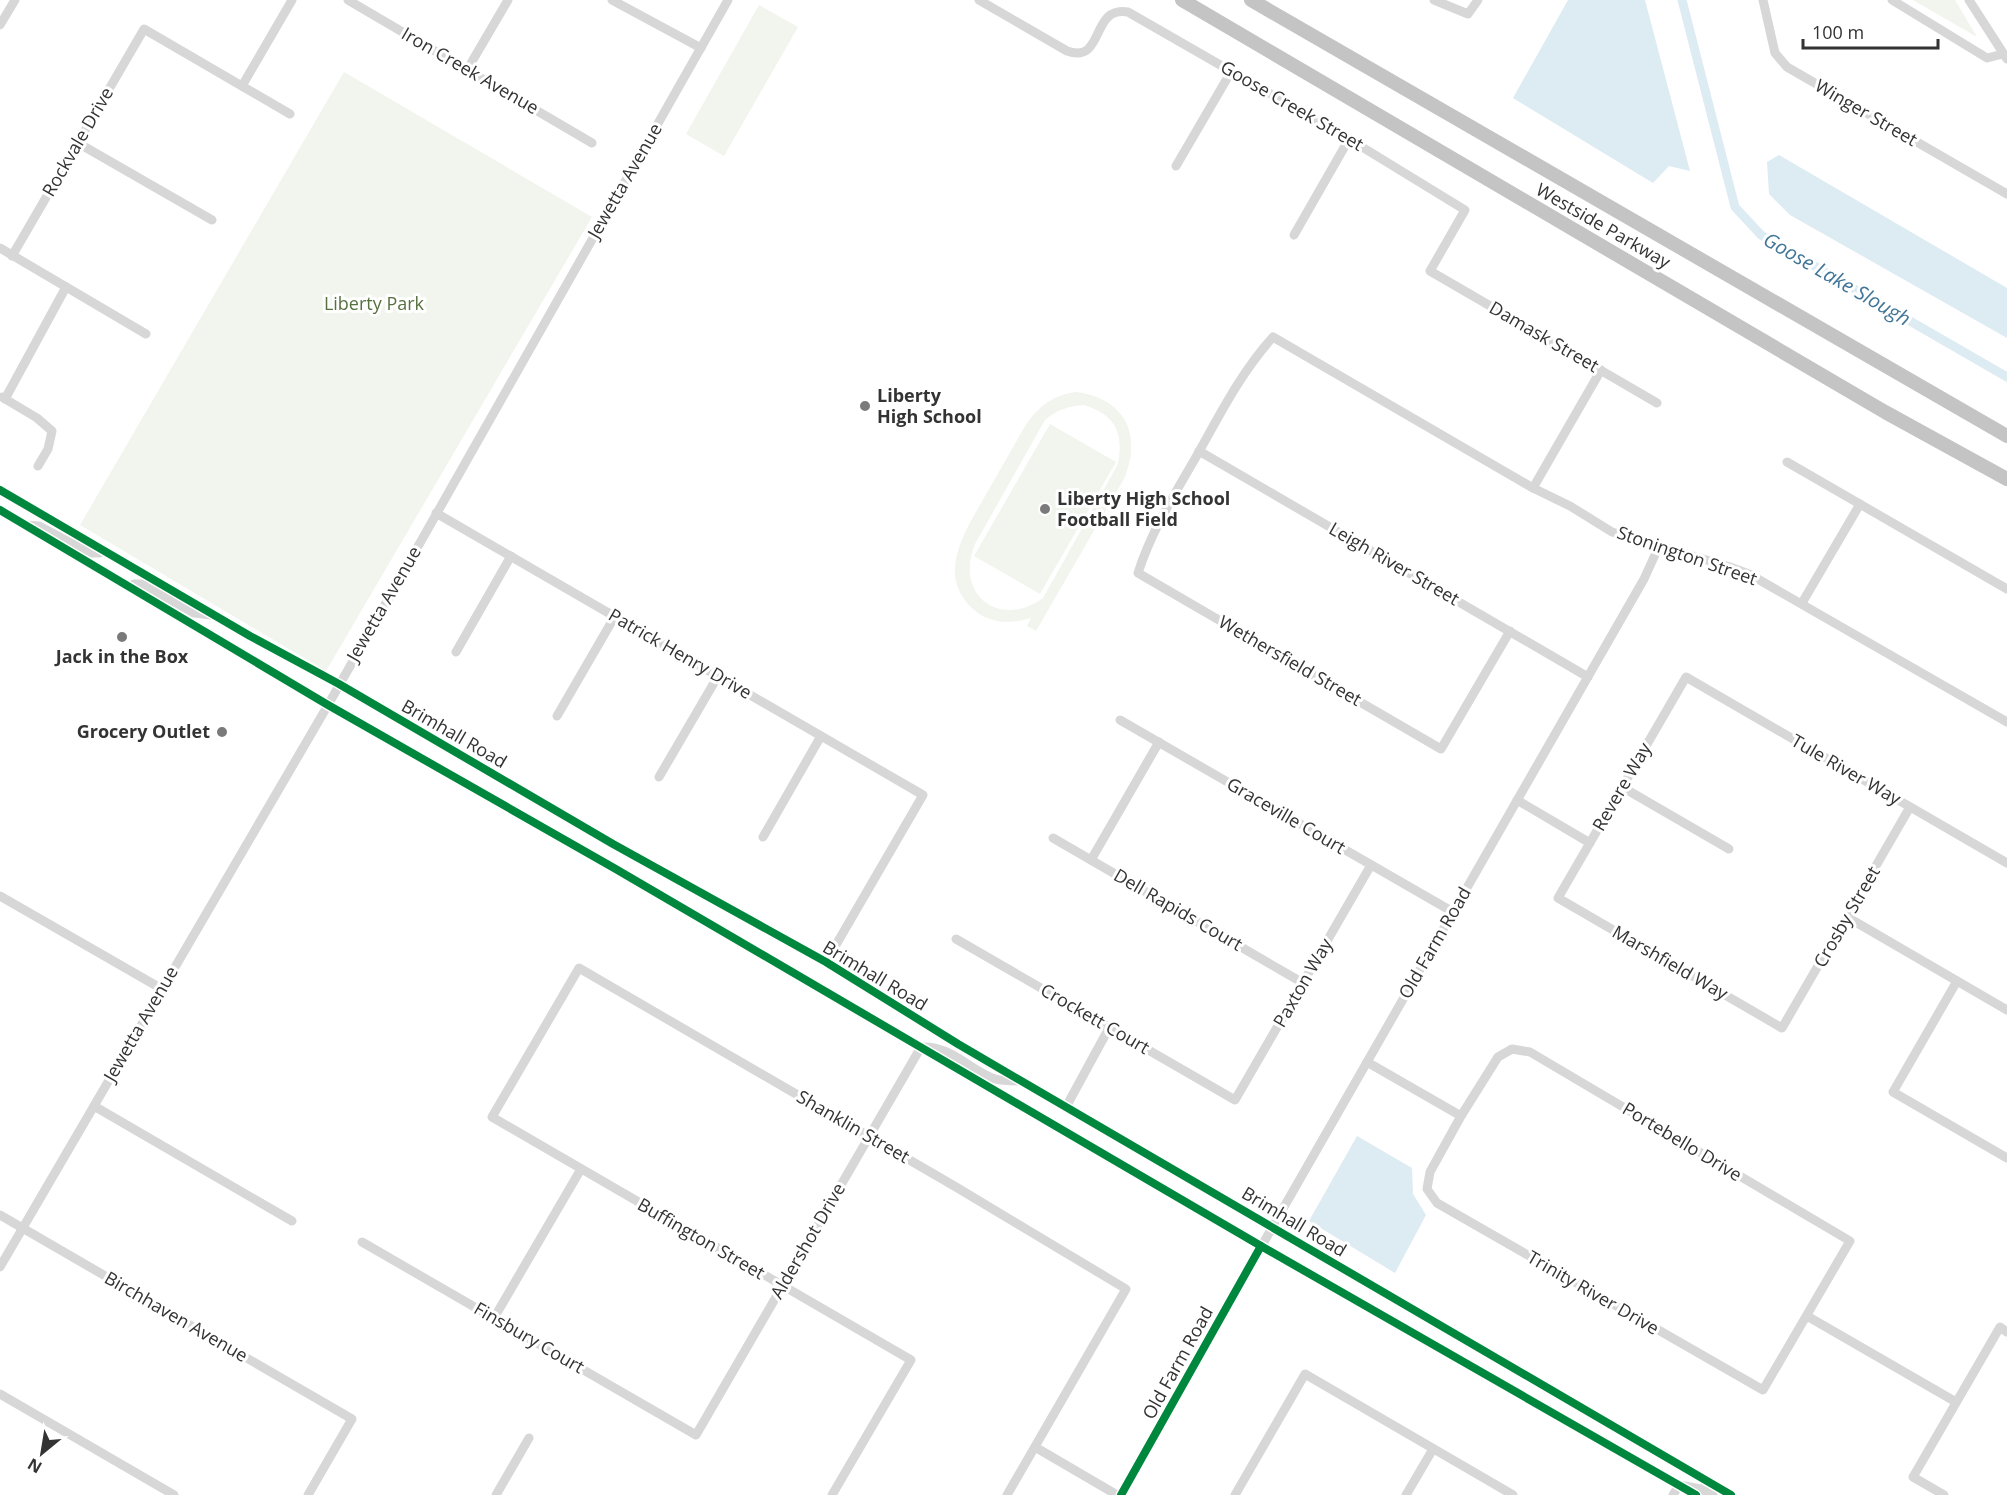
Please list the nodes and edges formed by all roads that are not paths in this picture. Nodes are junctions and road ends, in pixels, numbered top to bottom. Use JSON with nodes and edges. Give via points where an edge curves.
{"nodes":[{"id":1,"x":15,"y":0,"type":"edge"},
{"id":2,"x":292,"y":0,"type":"edge"},
{"id":3,"x":348,"y":0,"type":"edge"},
{"id":4,"x":508,"y":0,"type":"edge"},
{"id":5,"x":612,"y":0,"type":"edge"},
{"id":6,"x":638,"y":0,"type":"edge"},
{"id":7,"x":728,"y":0,"type":"edge"},
{"id":8,"x":979,"y":0,"type":"edge"},
{"id":9,"x":1182,"y":0,"type":"edge"},
{"id":10,"x":1251,"y":0,"type":"edge"},
{"id":11,"x":1434,"y":0,"type":"edge"},
{"id":12,"x":1478,"y":0,"type":"edge"},
{"id":13,"x":1892,"y":0,"type":"edge"},
{"id":14,"x":1969,"y":0,"type":"edge"},
{"id":15,"x":1766,"y":1,"type":"edge"},
{"id":16,"x":632,"y":10,"type":"junction"},
{"id":17,"x":0,"y":25,"type":"edge"},
{"id":18,"x":701,"y":48,"type":"junction"},
{"id":19,"x":2005,"y":57,"type":"edge"},
{"id":20,"x":467,"y":70,"type":"junction"},
{"id":21,"x":1232,"y":70,"type":"junction"},
{"id":22,"x":242,"y":86,"type":"junction"},
{"id":23,"x":290,"y":114,"type":"dead end"},
{"id":24,"x":1350,"y":138,"type":"junction"},
{"id":25,"x":78,"y":142,"type":"junction"},
{"id":26,"x":592,"y":143,"type":"dead end"},
{"id":27,"x":1176,"y":166,"type":"dead end"},
{"id":28,"x":2007,"y":194,"type":"edge"},
{"id":29,"x":212,"y":220,"type":"dead end"},
{"id":30,"x":1294,"y":235,"type":"dead end"},
{"id":31,"x":0,"y":248,"type":"edge"},
{"id":32,"x":12,"y":256,"type":"junction"},
{"id":33,"x":1430,"y":271,"type":"joint"},
{"id":34,"x":66,"y":287,"type":"junction"},
{"id":35,"x":146,"y":334,"type":"dead end"},
{"id":36,"x":1601,"y":370,"type":"junction"},
{"id":37,"x":2,"y":397,"type":"edge"},
{"id":38,"x":1658,"y":403,"type":"dead end"},
{"id":39,"x":1952,"y":404,"type":"junction"},
{"id":40,"x":1885,"y":412,"type":"junction"},
{"id":41,"x":2007,"y":431,"type":"edge"},
{"id":42,"x":2007,"y":436,"type":"edge"},
{"id":43,"x":1199,"y":451,"type":"junction"},
{"id":44,"x":1787,"y":462,"type":"dead end"},
{"id":45,"x":38,"y":466,"type":"dead end"},
{"id":46,"x":2007,"y":479,"type":"edge"},
{"id":47,"x":1533,"y":488,"type":"junction"},
{"id":48,"x":2007,"y":488,"type":"edge"},
{"id":49,"x":0,"y":490,"type":"edge"},
{"id":50,"x":1860,"y":504,"type":"junction"},
{"id":51,"x":0,"y":510,"type":"edge"},
{"id":52,"x":436,"y":513,"type":"junction"},
{"id":53,"x":24,"y":524,"type":"junction"},
{"id":54,"x":1659,"y":546,"type":"junction"},
{"id":55,"x":104,"y":551,"type":"junction"},
{"id":56,"x":511,"y":556,"type":"junction"},
{"id":57,"x":128,"y":587,"type":"junction"},
{"id":58,"x":2007,"y":589,"type":"edge"},
{"id":59,"x":1802,"y":603,"type":"junction"},
{"id":60,"x":216,"y":616,"type":"junction"},
{"id":61,"x":615,"y":616,"type":"junction"},
{"id":62,"x":1509,"y":631,"type":"junction"},
{"id":63,"x":456,"y":652,"type":"dead end"},
{"id":64,"x":718,"y":676,"type":"junction"},
{"id":65,"x":1588,"y":677,"type":"junction"},
{"id":66,"x":1686,"y":677,"type":"joint"},
{"id":67,"x":339,"y":684,"type":"junction"},
{"id":68,"x":328,"y":705,"type":"junction"},
{"id":69,"x":557,"y":716,"type":"dead end"},
{"id":70,"x":1120,"y":720,"type":"dead end"},
{"id":71,"x":2007,"y":722,"type":"edge"},
{"id":72,"x":821,"y":736,"type":"junction"},
{"id":73,"x":1159,"y":742,"type":"junction"},
{"id":74,"x":659,"y":777,"type":"dead end"},
{"id":75,"x":1622,"y":787,"type":"junction"},
{"id":76,"x":1517,"y":800,"type":"junction"},
{"id":77,"x":1910,"y":807,"type":"junction"},
{"id":78,"x":763,"y":837,"type":"dead end"},
{"id":79,"x":1053,"y":838,"type":"dead end"},
{"id":80,"x":1590,"y":843,"type":"junction"},
{"id":81,"x":1729,"y":849,"type":"dead end"},
{"id":82,"x":1091,"y":860,"type":"junction"},
{"id":83,"x":2007,"y":863,"type":"edge"},
{"id":84,"x":1371,"y":865,"type":"junction"},
{"id":85,"x":0,"y":896,"type":"edge"},
{"id":86,"x":1558,"y":898,"type":"joint"},
{"id":87,"x":1453,"y":912,"type":"junction"},
{"id":88,"x":1846,"y":917,"type":"junction"},
{"id":89,"x":956,"y":939,"type":"dead end"},
{"id":90,"x":826,"y":962,"type":"junction"},
{"id":91,"x":579,"y":968,"type":"joint"},
{"id":92,"x":1957,"y":981,"type":"junction"},
{"id":93,"x":1303,"y":983,"type":"junction"},
{"id":94,"x":162,"y":989,"type":"junction"},
{"id":95,"x":2007,"y":1010,"type":"edge"},
{"id":96,"x":1109,"y":1028,"type":"junction"},
{"id":97,"x":1782,"y":1028,"type":"joint"},
{"id":98,"x":921,"y":1047,"type":"junction"},
{"id":99,"x":1367,"y":1062,"type":"junction"},
{"id":100,"x":1023,"y":1082,"type":"junction"},
{"id":101,"x":1235,"y":1100,"type":"joint"},
{"id":102,"x":94,"y":1106,"type":"junction"},
{"id":103,"x":1066,"y":1107,"type":"junction"},
{"id":104,"x":1461,"y":1116,"type":"junction"},
{"id":105,"x":869,"y":1136,"type":"junction"},
{"id":106,"x":2007,"y":1158,"type":"edge"},
{"id":107,"x":581,"y":1169,"type":"junction"},
{"id":108,"x":0,"y":1215,"type":"edge"},
{"id":109,"x":292,"y":1221,"type":"dead end"},
{"id":110,"x":1273,"y":1226,"type":"junction"},
{"id":111,"x":23,"y":1228,"type":"junction"},
{"id":112,"x":362,"y":1242,"type":"dead end"},
{"id":113,"x":1261,"y":1246,"type":"junction"},
{"id":114,"x":0,"y":1267,"type":"edge"},
{"id":115,"x":783,"y":1286,"type":"junction"},
{"id":116,"x":1807,"y":1316,"type":"junction"},
{"id":117,"x":494,"y":1318,"type":"junction"},
{"id":118,"x":2003,"y":1330,"type":"edge"},
{"id":119,"x":0,"y":1394,"type":"edge"},
{"id":120,"x":1956,"y":1402,"type":"junction"},
{"id":121,"x":696,"y":1435,"type":"joint"},
{"id":122,"x":529,"y":1438,"type":"dead end"},
{"id":123,"x":1035,"y":1447,"type":"junction"},
{"id":124,"x":1433,"y":1449,"type":"junction"},
{"id":125,"x":1679,"y":1485,"type":"junction"},
{"id":126,"x":1692,"y":1494,"type":"edge"},
{"id":127,"x":174,"y":1495,"type":"edge"},
{"id":128,"x":308,"y":1495,"type":"edge"},
{"id":129,"x":496,"y":1495,"type":"edge"},
{"id":130,"x":832,"y":1495,"type":"edge"},
{"id":131,"x":1007,"y":1495,"type":"edge"},
{"id":132,"x":1119,"y":1495,"type":"edge"},
{"id":133,"x":1235,"y":1495,"type":"edge"},
{"id":134,"x":1406,"y":1495,"type":"edge"},
{"id":135,"x":1513,"y":1495,"type":"edge"},
{"id":136,"x":1673,"y":1495,"type":"edge"},
{"id":137,"x":1713,"y":1495,"type":"edge"},
{"id":138,"x":1731,"y":1495,"type":"edge"},
{"id":139,"x":1944,"y":1495,"type":"edge"}],
"edges":[{"from":1,"to":17,"type":"street"},
{"from":2,"to":22,"type":"street"},
{"from":3,"to":20,"type":"street","name":"Iron Creek Avenue"},
{"from":4,"to":20,"type":"street"},
{"from":5,"to":16,"type":"street"},
{"from":6,"to":16,"type":"street"},
{"from":7,"to":18,"type":"street","name":"Jewetta Avenue"},
{"from":8,"to":21,"type":"street","name":"Goose Creek Street","via":[[1078,54],[1094,42],[1105,19],[1122,10]]},
{"from":9,"to":40,"type":"highway","name":"Westside Parkway"},
{"from":10,"to":39,"type":"highway","name":"Westside Parkway"},
{"from":11,"to":12,"type":"street","via":[[1468,14]]},
{"from":13,"to":19,"type":"street","via":[[1987,58]]},
{"from":14,"to":19,"type":"street"},
{"from":15,"to":28,"type":"street","name":"Winger Street","via":[[1775,53],[1787,68]]},
{"from":16,"to":18,"type":"street"},
{"from":18,"to":52,"type":"street","name":"Jewetta Avenue"},
{"from":20,"to":26,"type":"street","name":"Iron Creek Avenue"},
{"from":21,"to":24,"type":"street","name":"Goose Creek Street"},
{"from":21,"to":27,"type":"street"},
{"from":22,"to":23,"type":"street"},
{"from":22,"to":25,"type":"street","name":"Rockvale Drive","via":[[144,29]]},
{"from":24,"to":30,"type":"street"},
{"from":24,"to":33,"type":"street","name":"Goose Creek Street","via":[[1465,210]]},
{"from":25,"to":29,"type":"street"},
{"from":25,"to":32,"type":"street","name":"Rockvale Drive"},
{"from":31,"to":32,"type":"street"},
{"from":32,"to":34,"type":"street"},
{"from":33,"to":36,"type":"street","name":"Damask Street"},
{"from":34,"to":35,"type":"street"},
{"from":34,"to":37,"type":"street"},
{"from":36,"to":38,"type":"street","name":"Damask Street"},
{"from":36,"to":47,"type":"street"},
{"from":37,"to":45,"type":"street","via":[[52,431]]},
{"from":39,"to":41,"type":"highway"},
{"from":39,"to":42,"type":"highway","name":"Westside Parkway"},
{"from":40,"to":46,"type":"highway","name":"Westside Parkway"},
{"from":40,"to":48,"type":"highway"},
{"from":43,"to":47,"type":"street","name":"Stonington Street","via":[[1246,370],[1273,337]]},
{"from":43,"to":62,"type":"street","name":"Leigh River Street"},
{"from":43,"to":62,"type":"street","name":"Wethersfield Street","via":[[1153,533],[1138,573],[1441,749]]},
{"from":44,"to":50,"type":"street"},
{"from":47,"to":54,"type":"street","name":"Stonington Street","via":[[1612,532]]},
{"from":49,"to":55,"type":"street","name":"Brimhall Road"},
{"from":50,"to":58,"type":"street"},
{"from":50,"to":59,"type":"street"},
{"from":51,"to":53,"type":"street","name":"Brimhall Road"},
{"from":52,"to":56,"type":"street","name":"Patrick Henry Drive"},
{"from":52,"to":67,"type":"street","name":"Jewetta Avenue"},
{"from":53,"to":55,"type":"street","via":[[39,526],[90,553]]},
{"from":53,"to":57,"type":"street","name":"Brimhall Road"},
{"from":54,"to":59,"type":"street","name":"Stonington Street","via":[[1749,574]]},
{"from":54,"to":65,"type":"street","name":"Old Farm Road"},
{"from":55,"to":60,"type":"street","name":"Brimhall Road"},
{"from":56,"to":61,"type":"street","name":"Patrick Henry Drive"},
{"from":56,"to":63,"type":"street"},
{"from":57,"to":60,"type":"street","via":[[142,584],[194,613]]},
{"from":57,"to":68,"type":"street","name":"Brimhall Road"},
{"from":59,"to":71,"type":"street","name":"Stonington Street"},
{"from":60,"to":67,"type":"street","name":"Brimhall Road"},
{"from":61,"to":64,"type":"street","name":"Patrick Henry Drive"},
{"from":61,"to":69,"type":"street"},
{"from":62,"to":65,"type":"street","name":"Leigh River Street"},
{"from":64,"to":72,"type":"street","name":"Patrick Henry Drive"},
{"from":64,"to":74,"type":"street"},
{"from":65,"to":76,"type":"street","name":"Old Farm Road"},
{"from":66,"to":75,"type":"street","name":"Revere Way"},
{"from":66,"to":77,"type":"street","name":"Tule River Way"},
{"from":67,"to":68,"type":"street","name":"Jewetta Avenue"},
{"from":67,"to":90,"type":"street","name":"Brimhall Road","via":[[613,844]]},
{"from":68,"to":94,"type":"street","name":"Jewetta Avenue"},
{"from":68,"to":98,"type":"street","name":"Brimhall Road"},
{"from":70,"to":73,"type":"street","name":"Graceville Court"},
{"from":72,"to":78,"type":"street"},
{"from":72,"to":90,"type":"street","name":"Patrick Henry Drive","via":[[923,795]]},
{"from":73,"to":82,"type":"street"},
{"from":73,"to":84,"type":"street","name":"Graceville Court"},
{"from":75,"to":80,"type":"street","name":"Revere Way"},
{"from":75,"to":81,"type":"street"},
{"from":76,"to":80,"type":"street"},
{"from":76,"to":87,"type":"street","name":"Old Farm Road"},
{"from":77,"to":83,"type":"street","name":"Tule River Way"},
{"from":77,"to":88,"type":"street","name":"Crosby Street"},
{"from":79,"to":82,"type":"street","name":"Dell Rapids Court"},
{"from":80,"to":86,"type":"street","name":"Revere Way"},
{"from":82,"to":93,"type":"street","name":"Dell Rapids Court"},
{"from":84,"to":87,"type":"street","name":"Graceville Court"},
{"from":84,"to":93,"type":"street","name":"Paxton Way"},
{"from":85,"to":94,"type":"street"},
{"from":86,"to":97,"type":"street","name":"Marshfield Way"},
{"from":87,"to":99,"type":"street","name":"Old Farm Road"},
{"from":88,"to":92,"type":"street"},
{"from":88,"to":97,"type":"street","name":"Crosby Street"},
{"from":89,"to":96,"type":"street","name":"Crockett Court"},
{"from":90,"to":100,"type":"street","name":"Brimhall Road"},
{"from":91,"to":105,"type":"street","name":"Shanklin Street"},
{"from":91,"to":107,"type":"street","name":"Buffington Street","via":[[492,1118]]},
{"from":92,"to":95,"type":"street"},
{"from":92,"to":106,"type":"street","via":[[1893,1092]]},
{"from":93,"to":101,"type":"street","name":"Paxton Way"},
{"from":94,"to":102,"type":"street","name":"Jewetta Avenue"},
{"from":96,"to":101,"type":"street","name":"Crockett Court"},
{"from":96,"to":103,"type":"street"},
{"from":98,"to":100,"type":"street","via":[[948,1052],[996,1079]]},
{"from":98,"to":105,"type":"street","name":"Aldershot Drive"},
{"from":98,"to":113,"type":"street","name":"Brimhall Road"},
{"from":99,"to":104,"type":"street"},
{"from":99,"to":110,"type":"street","name":"Old Farm Road"},
{"from":100,"to":103,"type":"street","name":"Brimhall Road"},
{"from":102,"to":109,"type":"street"},
{"from":102,"to":111,"type":"street","name":"Jewetta Avenue"},
{"from":103,"to":110,"type":"street","name":"Brimhall Road"},
{"from":104,"to":116,"type":"street","name":"Trinity River Drive","via":[[1430,1173],[1427,1190],[1437,1203],[1763,1390]]},
{"from":104,"to":116,"type":"street","name":"Portebello Drive","via":[[1498,1057],[1512,1049],[1530,1052],[1850,1241]]},
{"from":105,"to":115,"type":"street","name":"Aldershot Drive"},
{"from":105,"to":123,"type":"street","name":"Shanklin Street","via":[[1126,1289]]},
{"from":107,"to":115,"type":"street","name":"Buffington Street"},
{"from":107,"to":117,"type":"street"},
{"from":108,"to":111,"type":"street","name":"Birchhaven Avenue"},
{"from":110,"to":113,"type":"street","name":"Old Farm Road"},
{"from":110,"to":138,"type":"street","name":"Brimhall Road"},
{"from":111,"to":114,"type":"street","name":"Jewetta Avenue"},
{"from":111,"to":128,"type":"street","name":"Birchhaven Avenue","via":[[352,1419]]},
{"from":112,"to":117,"type":"street","name":"Finsbury Court"},
{"from":113,"to":125,"type":"street","name":"Brimhall Road"},
{"from":113,"to":132,"type":"street","name":"Old Farm Road"},
{"from":115,"to":121,"type":"street","name":"Aldershot Drive"},
{"from":115,"to":130,"type":"street","name":"Buffington Street","via":[[911,1360]]},
{"from":116,"to":120,"type":"street"},
{"from":117,"to":121,"type":"street","name":"Finsbury Court"},
{"from":118,"to":120,"type":"street"},
{"from":119,"to":127,"type":"street"},
{"from":120,"to":139,"type":"street","via":[[1913,1477]]},
{"from":122,"to":129,"type":"street"},
{"from":123,"to":131,"type":"street"},
{"from":123,"to":132,"type":"street"},
{"from":124,"to":133,"type":"street","via":[[1305,1374]]},
{"from":124,"to":134,"type":"street"},
{"from":124,"to":135,"type":"street"},
{"from":125,"to":126,"type":"street","name":"Brimhall Road"},
{"from":125,"to":136,"type":"street"},
{"from":125,"to":137,"type":"street"}]}
